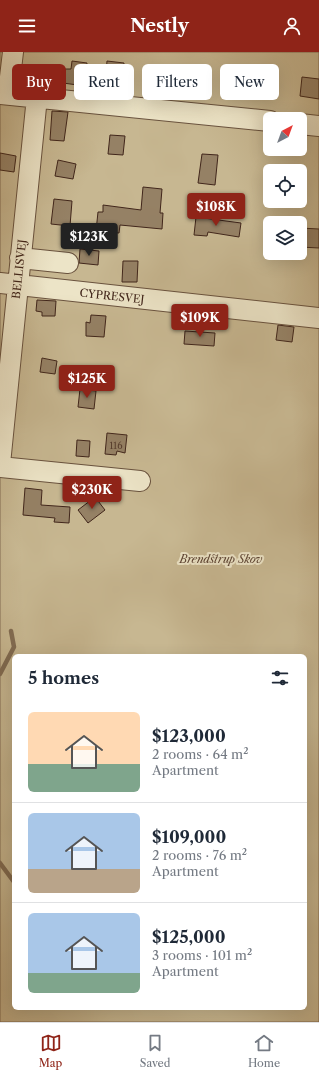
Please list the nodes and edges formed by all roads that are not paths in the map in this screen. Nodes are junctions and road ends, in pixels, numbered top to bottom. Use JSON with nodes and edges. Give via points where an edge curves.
{"nodes":[{"id":1,"x":13,"y":52,"type":"edge"},
{"id":2,"x":4,"y":94,"type":"edge"},
{"id":3,"x":37,"y":100,"type":"edge"},
{"id":4,"x":66,"y":100,"type":"edge"},
{"id":5,"x":263,"y":119,"type":"edge"},
{"id":6,"x":307,"y":125,"type":"edge"},
{"id":7,"x":319,"y":126,"type":"edge"},
{"id":8,"x":20,"y":258,"type":"junction"},
{"id":9,"x":68,"y":263,"type":"dead end"},
{"id":10,"x":9,"y":284,"type":"edge"},
{"id":11,"x":319,"y":318,"type":"edge"},
{"id":12,"x":1,"y":436,"type":"edge"},
{"id":13,"x":0,"y":465,"type":"edge"},
{"id":14,"x":140,"y":481,"type":"dead end"}],
"edges":[{"from":1,"to":2,"type":"lane"},
{"from":3,"to":8,"type":"lane","name":"BELLISVEJ"},
{"from":4,"to":5,"type":"lane"},
{"from":6,"to":7,"type":"lane"},
{"from":8,"to":9,"type":"lane"},
{"from":8,"to":10,"type":"lane","name":"BELLISVEJ"},
{"from":10,"to":11,"type":"lane","name":"CYPRESVEJ"},
{"from":10,"to":12,"type":"lane","name":"BELLISVEJ"},
{"from":12,"to":13,"type":"lane","name":"BELLISVEJ"},
{"from":13,"to":14,"type":"lane"}]}
